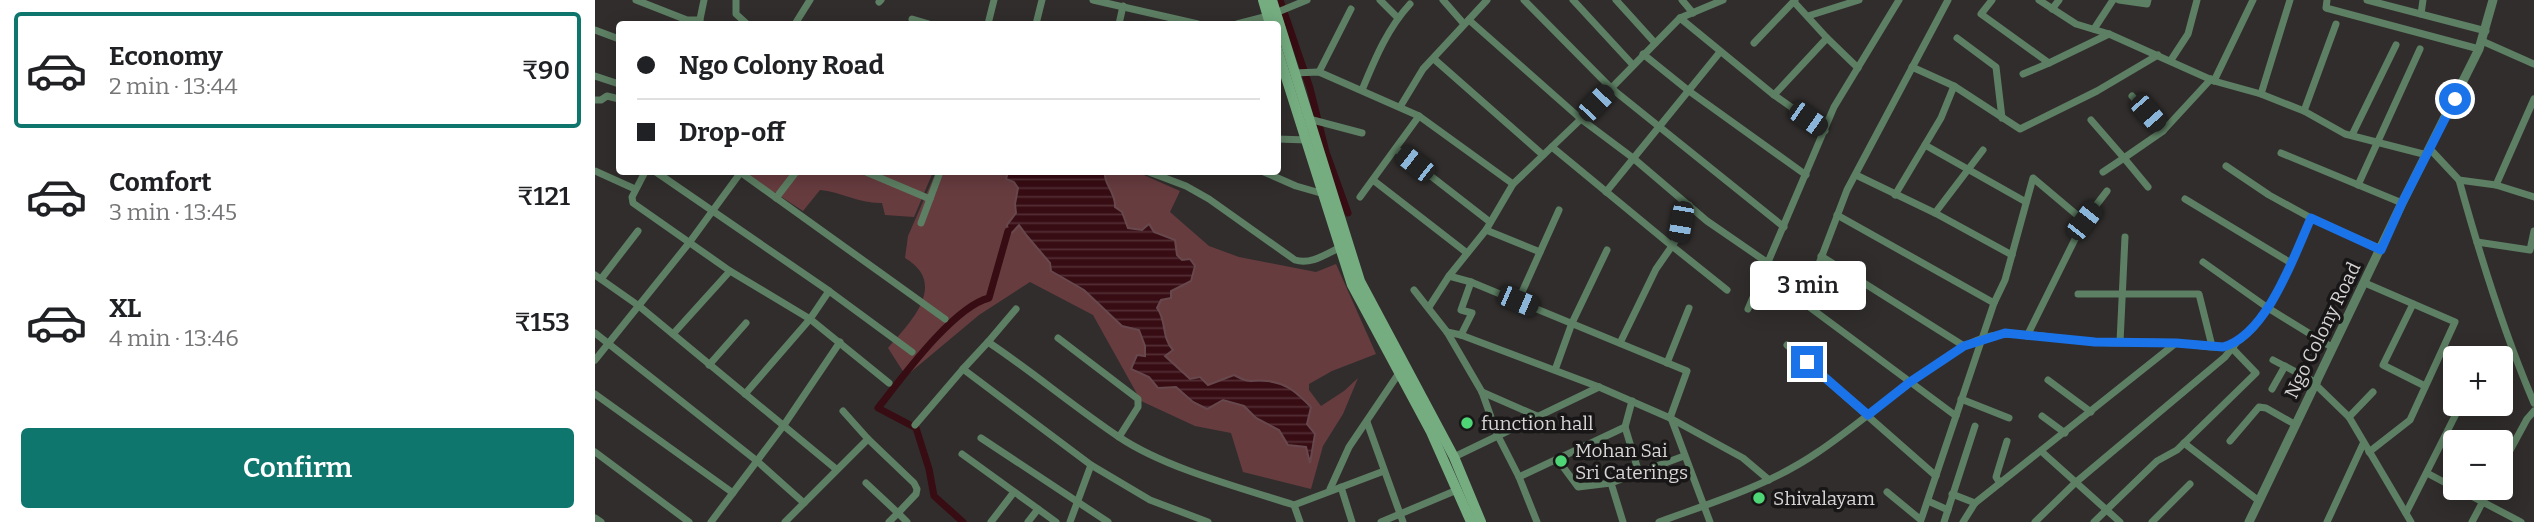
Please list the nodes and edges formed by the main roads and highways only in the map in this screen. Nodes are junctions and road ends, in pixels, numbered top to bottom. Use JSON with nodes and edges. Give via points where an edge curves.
{"nodes":[{"id":1,"x":1263,"y":0,"type":"edge"},
{"id":2,"x":1272,"y":0,"type":"edge"},
{"id":3,"x":1276,"y":14,"type":"edge"},
{"id":4,"x":1281,"y":25,"type":"edge"},
{"id":5,"x":1281,"y":62,"type":"edge"},
{"id":6,"x":1471,"y":522,"type":"edge"},
{"id":7,"x":1481,"y":522,"type":"edge"}],
"edges":[{"from":1,"to":3,"type":"main road"},
{"from":2,"to":3,"type":"main road"},
{"from":4,"to":7,"type":"main road","via":[[1302,73],[1360,281],[1454,457]]},
{"from":5,"to":6,"type":"main road","via":[[1356,295],[1431,432]]}]}
